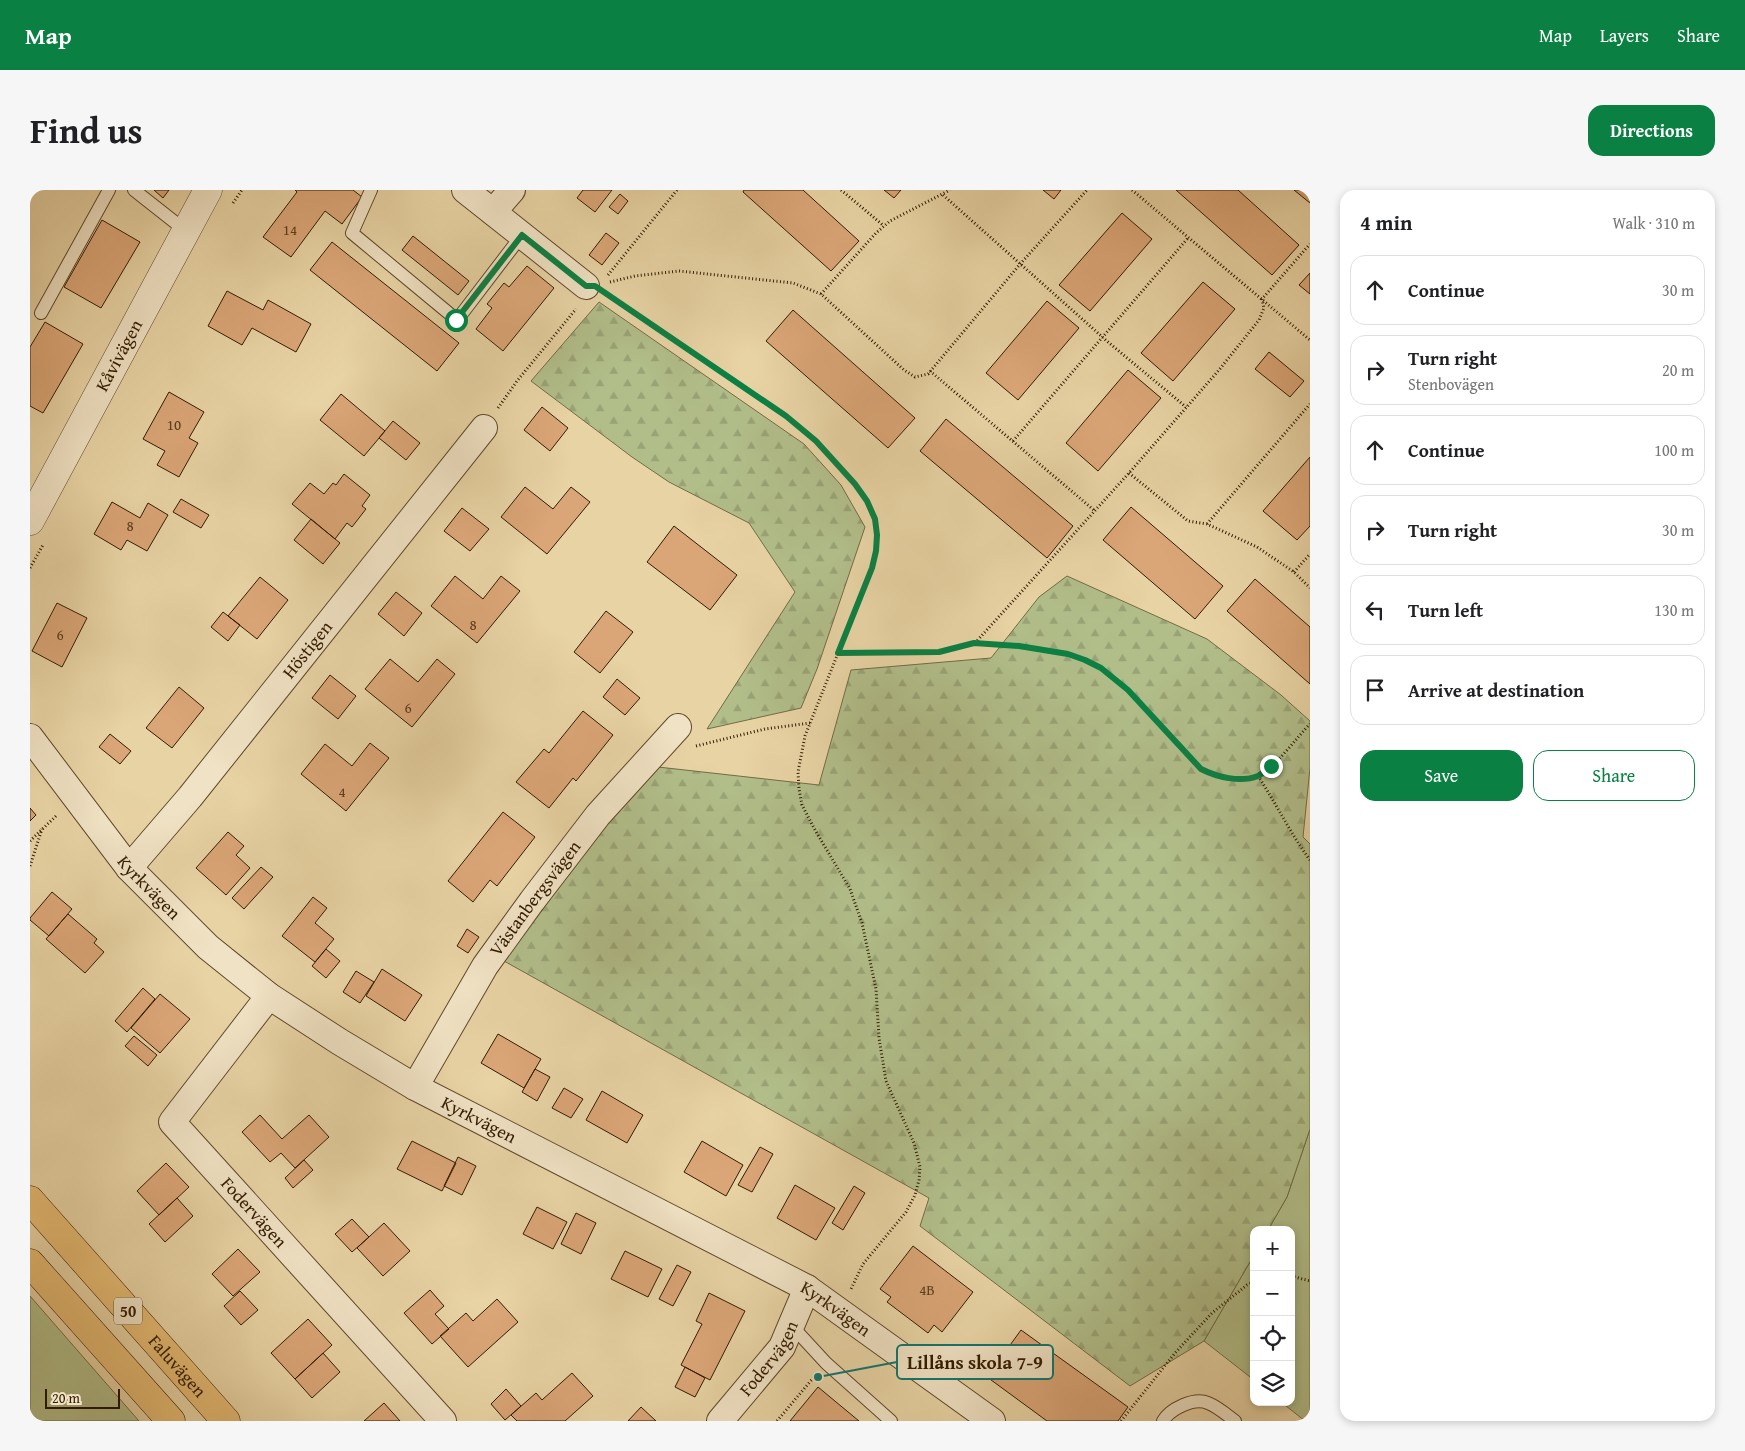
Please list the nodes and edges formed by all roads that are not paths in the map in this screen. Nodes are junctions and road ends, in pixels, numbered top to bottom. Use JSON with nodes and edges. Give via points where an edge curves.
{"nodes":[{"id":1,"x":109,"y":190,"type":"edge"},
{"id":2,"x":134,"y":190,"type":"edge"},
{"id":3,"x":208,"y":190,"type":"edge"},
{"id":4,"x":371,"y":190,"type":"edge"},
{"id":5,"x":465,"y":190,"type":"edge"},
{"id":6,"x":512,"y":190,"type":"edge"},
{"id":7,"x":493,"y":212,"type":"junction"},
{"id":8,"x":186,"y":231,"type":"junction"},
{"id":9,"x":522,"y":235,"type":"junction"},
{"id":10,"x":591,"y":286,"type":"road end"},
{"id":11,"x":41,"y":314,"type":"dead end"},
{"id":12,"x":484,"y":428,"type":"dead end"},
{"id":13,"x":30,"y":520,"type":"edge"},
{"id":14,"x":678,"y":727,"type":"road end"},
{"id":15,"x":30,"y":737,"type":"edge"},
{"id":16,"x":129,"y":868,"type":"junction"},
{"id":17,"x":269,"y":996,"type":"junction"},
{"id":18,"x":415,"y":1087,"type":"junction"},
{"id":19,"x":30,"y":1200,"type":"edge"},
{"id":20,"x":30,"y":1263,"type":"edge"},
{"id":21,"x":807,"y":1288,"type":"junction"},
{"id":22,"x":791,"y":1325,"type":"junction"},
{"id":23,"x":171,"y":1421,"type":"edge"},
{"id":24,"x":226,"y":1421,"type":"edge"},
{"id":25,"x":443,"y":1421,"type":"edge"},
{"id":26,"x":720,"y":1421,"type":"edge"},
{"id":27,"x":891,"y":1421,"type":"edge"},
{"id":28,"x":992,"y":1421,"type":"edge"},
{"id":29,"x":1163,"y":1421,"type":"edge"},
{"id":30,"x":1235,"y":1421,"type":"edge"}],
"edges":[{"from":1,"to":11,"type":"lane"},
{"from":2,"to":8,"type":"lane"},
{"from":3,"to":8,"type":"street","name":"Kåvivägen"},
{"from":4,"to":9,"type":"lane","via":[[352,233],[456,320]]},
{"from":5,"to":7,"type":"street"},
{"from":6,"to":7,"type":"street"},
{"from":7,"to":9,"type":"street"},
{"from":8,"to":13,"type":"street","name":"Kåvivägen"},
{"from":9,"to":10,"type":"street"},
{"from":12,"to":16,"type":"street","name":"Höstigen","via":[[231,746]]},
{"from":14,"to":18,"type":"street","name":"Västanbergsvägen","via":[[598,815],[532,901],[485,966]]},
{"from":15,"to":16,"type":"street","name":"Kyrkvägen"},
{"from":16,"to":17,"type":"street","name":"Kyrkvägen","via":[[208,947]]},
{"from":17,"to":18,"type":"street","name":"Kyrkvägen"},
{"from":17,"to":25,"type":"street","name":"Fodervägen","via":[[172,1122]]},
{"from":18,"to":21,"type":"street","name":"Kyrkvägen"},
{"from":19,"to":24,"type":"highway","name":"Faluvägen","number":"50"},
{"from":20,"to":23,"type":"highway","number":"50"},
{"from":21,"to":22,"type":"street","name":"Fodervägen"},
{"from":21,"to":28,"type":"street","name":"Kyrkvägen"},
{"from":22,"to":26,"type":"street","name":"Fodervägen","via":[[782,1347]]},
{"from":22,"to":27,"type":"lane","via":[[826,1363]]},
{"from":29,"to":30,"type":"lane","via":[[1185,1403],[1207,1402]]}]}
